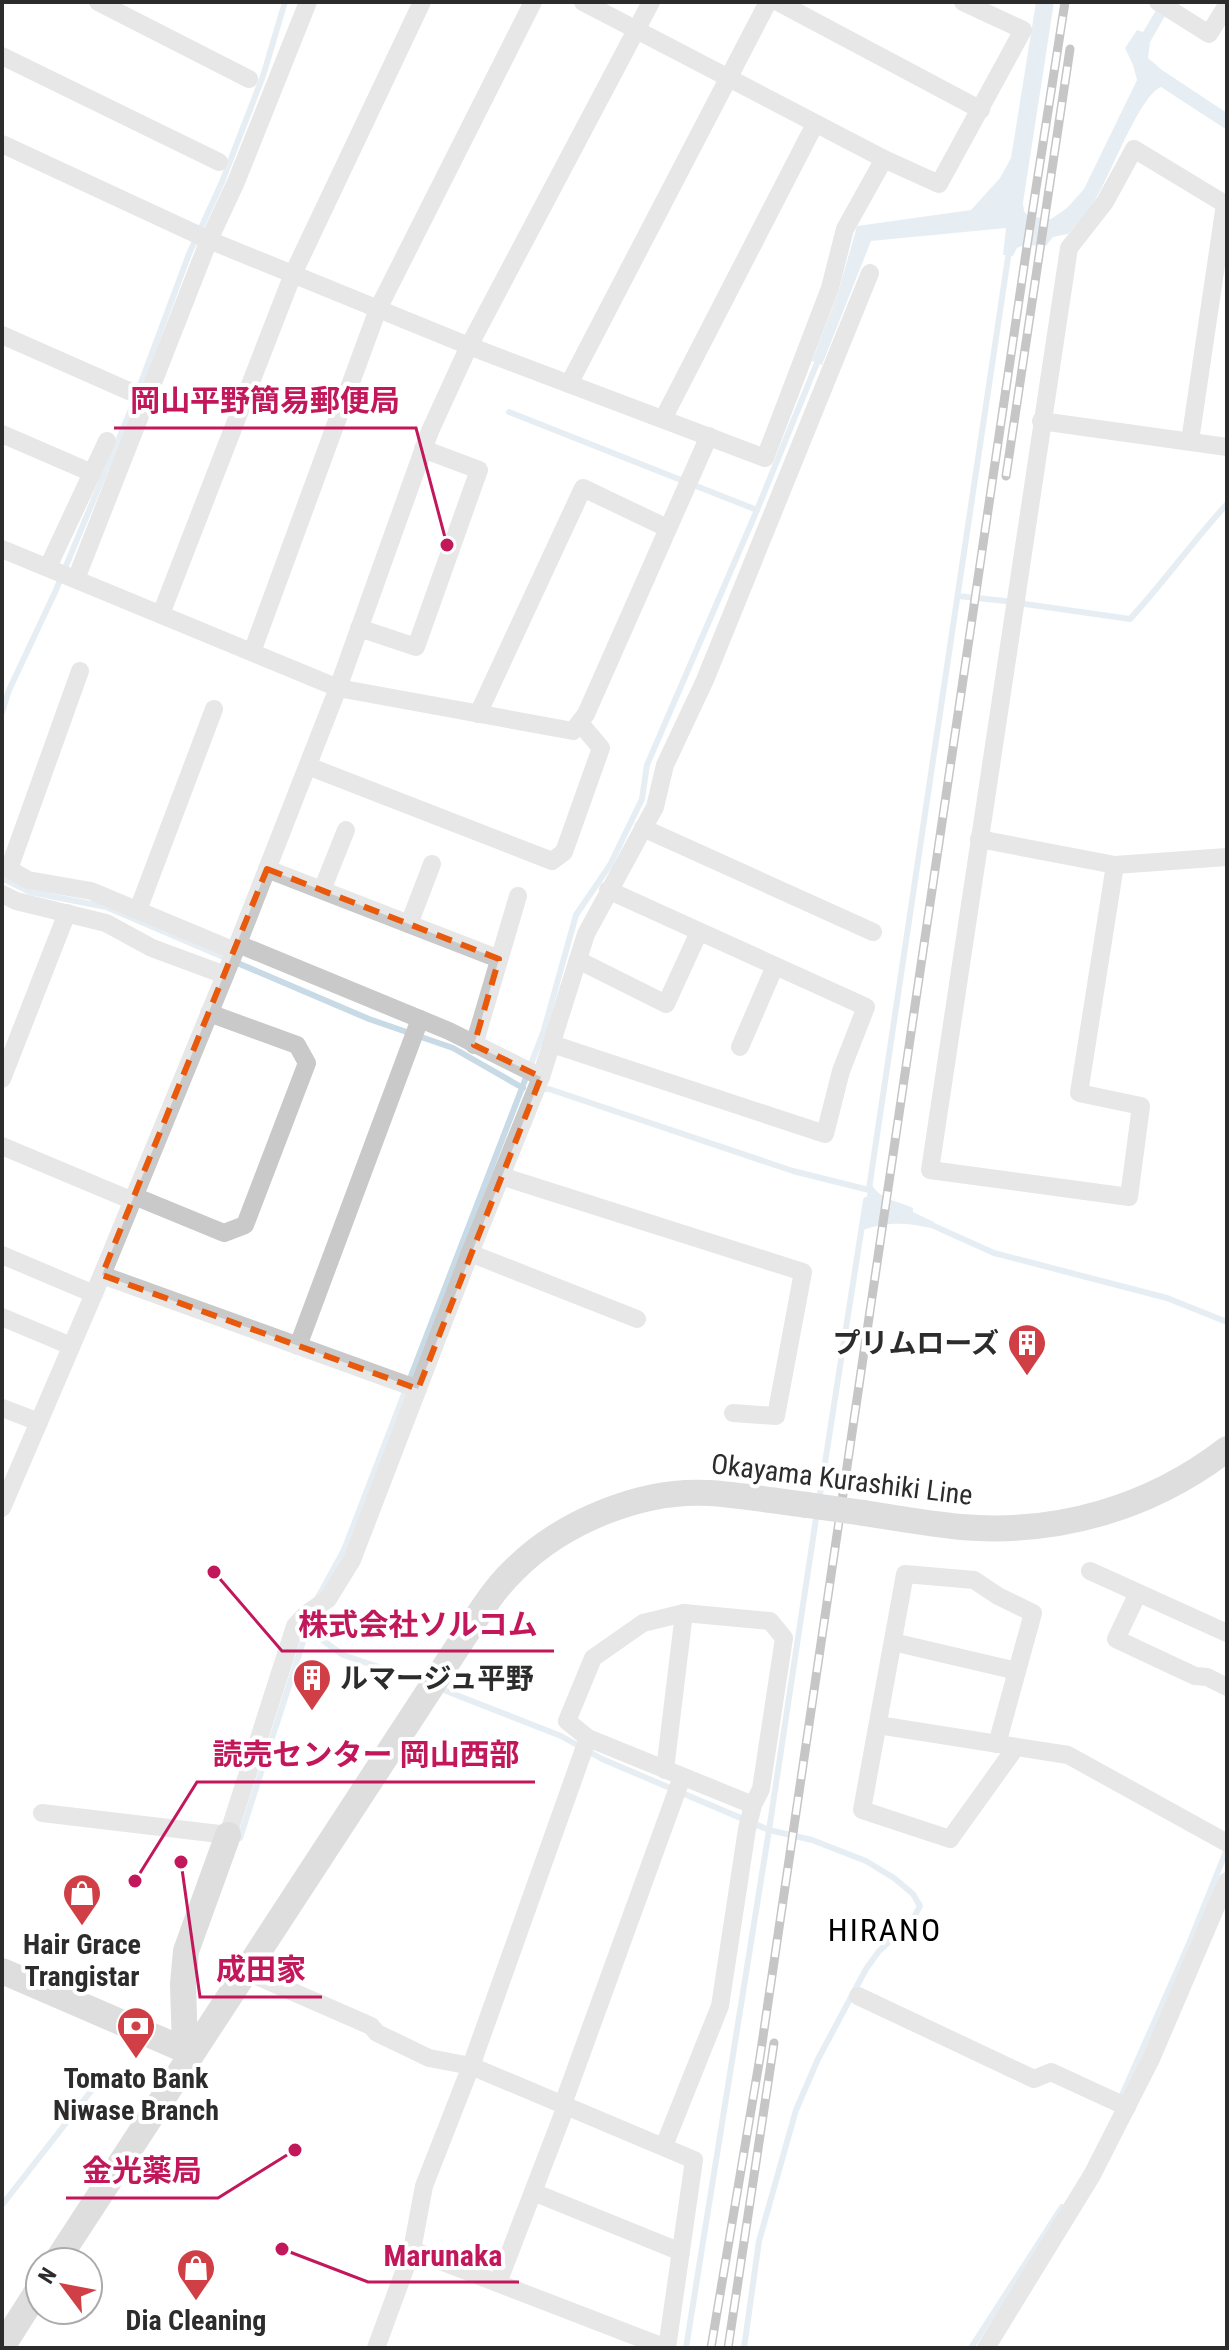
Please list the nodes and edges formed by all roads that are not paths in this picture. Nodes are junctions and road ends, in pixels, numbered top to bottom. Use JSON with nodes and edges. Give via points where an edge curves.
{"nodes":[{"id":1,"x":98,"y":2,"type":"edge"},
{"id":2,"x":308,"y":2,"type":"edge"},
{"id":3,"x":422,"y":2,"type":"edge"},
{"id":4,"x":533,"y":2,"type":"edge"},
{"id":5,"x":583,"y":2,"type":"edge"},
{"id":6,"x":651,"y":2,"type":"edge"},
{"id":7,"x":768,"y":2,"type":"edge"},
{"id":8,"x":778,"y":2,"type":"edge"},
{"id":9,"x":963,"y":2,"type":"edge"},
{"id":10,"x":1227,"y":5,"type":"edge"},
{"id":11,"x":1166,"y":7,"type":"edge"},
{"id":12,"x":636,"y":31,"type":"junction"},
{"id":13,"x":2,"y":56,"type":"edge"},
{"id":14,"x":727,"y":78,"type":"junction"},
{"id":15,"x":249,"y":79,"type":"dead end"},
{"id":16,"x":981,"y":110,"type":"junction"},
{"id":17,"x":815,"y":124,"type":"junction"},
{"id":18,"x":2,"y":144,"type":"edge"},
{"id":19,"x":884,"y":159,"type":"junction"},
{"id":20,"x":219,"y":162,"type":"dead end"},
{"id":21,"x":201,"y":236,"type":"junction"},
{"id":22,"x":870,"y":273,"type":"dead end"},
{"id":23,"x":293,"y":274,"type":"junction"},
{"id":24,"x":378,"y":309,"type":"junction"},
{"id":25,"x":2,"y":335,"type":"edge"},
{"id":26,"x":469,"y":346,"type":"junction"},
{"id":27,"x":569,"y":384,"type":"junction"},
{"id":28,"x":140,"y":395,"type":"junction"},
{"id":29,"x":663,"y":419,"type":"junction"},
{"id":30,"x":1041,"y":421,"type":"junction"},
{"id":31,"x":2,"y":434,"type":"edge"},
{"id":32,"x":709,"y":436,"type":"junction"},
{"id":33,"x":107,"y":441,"type":"dead end"},
{"id":34,"x":1190,"y":441,"type":"junction"},
{"id":35,"x":1227,"y":447,"type":"edge"},
{"id":36,"x":423,"y":449,"type":"junction"},
{"id":37,"x":92,"y":473,"type":"junction"},
{"id":38,"x":667,"y":528,"type":"junction"},
{"id":39,"x":2,"y":549,"type":"edge"},
{"id":40,"x":62,"y":573,"type":"junction"},
{"id":41,"x":161,"y":614,"type":"junction"},
{"id":42,"x":359,"y":628,"type":"junction"},
{"id":43,"x":252,"y":652,"type":"junction"},
{"id":44,"x":80,"y":671,"type":"dead end"},
{"id":45,"x":338,"y":688,"type":"junction"},
{"id":46,"x":214,"y":709,"type":"dead end"},
{"id":47,"x":478,"y":714,"type":"junction"},
{"id":48,"x":580,"y":723,"type":"junction"},
{"id":49,"x":308,"y":766,"type":"junction"},
{"id":50,"x":643,"y":828,"type":"junction"},
{"id":51,"x":346,"y":830,"type":"dead end"},
{"id":52,"x":979,"y":839,"type":"junction"},
{"id":53,"x":1227,"y":857,"type":"edge"},
{"id":54,"x":432,"y":864,"type":"dead end"},
{"id":55,"x":1115,"y":865,"type":"junction"},
{"id":56,"x":6,"y":867,"type":"edge"},
{"id":57,"x":267,"y":869,"type":"junction"},
{"id":58,"x":322,"y":890,"type":"junction"},
{"id":59,"x":608,"y":890,"type":"junction"},
{"id":60,"x":2,"y":894,"type":"edge"},
{"id":61,"x":518,"y":896,"type":"dead end"},
{"id":62,"x":138,"y":910,"type":"junction"},
{"id":63,"x":67,"y":913,"type":"junction"},
{"id":64,"x":409,"y":924,"type":"junction"},
{"id":65,"x":699,"y":932,"type":"junction"},
{"id":66,"x":873,"y":932,"type":"dead end"},
{"id":67,"x":232,"y":958,"type":"junction"},
{"id":68,"x":499,"y":959,"type":"junction"},
{"id":69,"x":578,"y":960,"type":"junction"},
{"id":70,"x":775,"y":966,"type":"junction"},
{"id":71,"x":209,"y":1013,"type":"junction"},
{"id":72,"x":419,"y":1023,"type":"junction"},
{"id":73,"x":552,"y":1044,"type":"junction"},
{"id":74,"x":474,"y":1045,"type":"junction"},
{"id":75,"x":740,"y":1047,"type":"dead end"},
{"id":76,"x":2,"y":1079,"type":"edge"},
{"id":77,"x":533,"y":1080,"type":"junction"},
{"id":78,"x":2,"y":1146,"type":"edge"},
{"id":79,"x":501,"y":1176,"type":"junction"},
{"id":80,"x":134,"y":1198,"type":"junction"},
{"id":81,"x":470,"y":1253,"type":"junction"},
{"id":82,"x":2,"y":1255,"type":"edge"},
{"id":83,"x":102,"y":1275,"type":"junction"},
{"id":84,"x":94,"y":1294,"type":"junction"},
{"id":85,"x":2,"y":1317,"type":"edge"},
{"id":86,"x":637,"y":1319,"type":"dead end"},
{"id":87,"x":71,"y":1346,"type":"junction"},
{"id":88,"x":298,"y":1346,"type":"junction"},
{"id":89,"x":411,"y":1387,"type":"junction"},
{"id":90,"x":2,"y":1408,"type":"edge"},
{"id":91,"x":733,"y":1413,"type":"dead end"},
{"id":92,"x":39,"y":1422,"type":"junction"},
{"id":93,"x":1227,"y":1449,"type":"edge"},
{"id":94,"x":3,"y":1503,"type":"edge"},
{"id":95,"x":1090,"y":1571,"type":"dead end"},
{"id":96,"x":1138,"y":1593,"type":"junction"},
{"id":97,"x":684,"y":1613,"type":"junction"},
{"id":98,"x":1227,"y":1633,"type":"edge"},
{"id":99,"x":893,"y":1642,"type":"junction"},
{"id":100,"x":1017,"y":1671,"type":"junction"},
{"id":101,"x":1227,"y":1687,"type":"edge"},
{"id":102,"x":878,"y":1725,"type":"junction"},
{"id":103,"x":1006,"y":1745,"type":"junction"},
{"id":104,"x":585,"y":1746,"type":"junction"},
{"id":105,"x":675,"y":1782,"type":"junction"},
{"id":106,"x":42,"y":1813,"type":"dead end"},
{"id":107,"x":751,"y":1816,"type":"junction"},
{"id":108,"x":228,"y":1835,"type":"junction"},
{"id":109,"x":1224,"y":1842,"type":"edge"},
{"id":110,"x":1227,"y":1881,"type":"edge"},
{"id":111,"x":2,"y":1971,"type":"edge"},
{"id":112,"x":245,"y":1971,"type":"junction"},
{"id":113,"x":858,"y":1996,"type":"dead end"},
{"id":114,"x":188,"y":2052,"type":"junction"},
{"id":115,"x":471,"y":2066,"type":"junction"},
{"id":116,"x":564,"y":2105,"type":"junction"},
{"id":117,"x":1121,"y":2105,"type":"junction"},
{"id":118,"x":664,"y":2146,"type":"junction"},
{"id":119,"x":533,"y":2192,"type":"junction"},
{"id":120,"x":66,"y":2246,"type":"edge"},
{"id":121,"x":412,"y":2250,"type":"junction"},
{"id":122,"x":681,"y":2252,"type":"junction"},
{"id":123,"x":498,"y":2283,"type":"junction"},
{"id":124,"x":24,"y":2312,"type":"edge"},
{"id":125,"x":2,"y":2347,"type":"edge"},
{"id":126,"x":376,"y":2348,"type":"edge"},
{"id":127,"x":666,"y":2348,"type":"edge"},
{"id":128,"x":986,"y":2348,"type":"edge"}],
"edges":[{"from":1,"to":15,"type":"street"},
{"from":2,"to":21,"type":"street","via":[[236,182]]},
{"from":3,"to":23,"type":"street"},
{"from":4,"to":24,"type":"street"},
{"from":5,"to":12,"type":"street"},
{"from":6,"to":12,"type":"street"},
{"from":7,"to":14,"type":"street"},
{"from":8,"to":16,"type":"street"},
{"from":9,"to":16,"type":"street","via":[[1023,30]]},
{"from":10,"to":11,"type":"street","via":[[1209,34]]},
{"from":12,"to":14,"type":"street"},
{"from":12,"to":26,"type":"street"},
{"from":13,"to":20,"type":"street"},
{"from":14,"to":17,"type":"street"},
{"from":14,"to":27,"type":"street"},
{"from":16,"to":19,"type":"street","via":[[939,184]]},
{"from":17,"to":19,"type":"street"},
{"from":17,"to":29,"type":"street"},
{"from":18,"to":21,"type":"street"},
{"from":19,"to":32,"type":"street","via":[[845,229],[830,288],[765,458]]},
{"from":21,"to":23,"type":"street"},
{"from":21,"to":28,"type":"street"},
{"from":22,"to":50,"type":"street"},
{"from":23,"to":24,"type":"street"},
{"from":23,"to":41,"type":"street"},
{"from":24,"to":26,"type":"street"},
{"from":24,"to":43,"type":"street"},
{"from":25,"to":28,"type":"street"},
{"from":26,"to":27,"type":"street"},
{"from":26,"to":36,"type":"street"},
{"from":27,"to":29,"type":"street"},
{"from":28,"to":40,"type":"street"},
{"from":29,"to":32,"type":"street"},
{"from":30,"to":34,"type":"street"},
{"from":30,"to":34,"type":"street","via":[[1069,248],[1105,202],[1134,149],[1225,204]]},
{"from":30,"to":52,"type":"street"},
{"from":31,"to":37,"type":"street"},
{"from":32,"to":38,"type":"street"},
{"from":33,"to":37,"type":"street"},
{"from":34,"to":35,"type":"street"},
{"from":36,"to":42,"type":"street"},
{"from":36,"to":42,"type":"street","via":[[479,470],[416,647]]},
{"from":37,"to":40,"type":"street"},
{"from":38,"to":47,"type":"street","via":[[583,488]]},
{"from":38,"to":48,"type":"street"},
{"from":39,"to":40,"type":"street"},
{"from":40,"to":41,"type":"street"},
{"from":41,"to":43,"type":"street"},
{"from":42,"to":45,"type":"street"},
{"from":43,"to":45,"type":"street"},
{"from":44,"to":56,"type":"street"},
{"from":45,"to":47,"type":"street"},
{"from":45,"to":49,"type":"street"},
{"from":46,"to":62,"type":"street"},
{"from":47,"to":48,"type":"street","via":[[573,731]]},
{"from":48,"to":49,"type":"street","via":[[601,748],[564,852],[552,861]]},
{"from":49,"to":57,"type":"street"},
{"from":50,"to":59,"type":"street"},
{"from":50,"to":66,"type":"street"},
{"from":51,"to":58,"type":"street"},
{"from":52,"to":55,"type":"street"},
{"from":52,"to":55,"type":"street","via":[[930,1170],[1129,1197],[1141,1106],[1079,1093]]},
{"from":53,"to":55,"type":"street"},
{"from":54,"to":64,"type":"street"},
{"from":56,"to":62,"type":"street","via":[[28,880],[91,891]]},
{"from":57,"to":58,"type":"street"},
{"from":57,"to":67,"type":"street"},
{"from":58,"to":64,"type":"street"},
{"from":59,"to":65,"type":"street"},
{"from":59,"to":69,"type":"street"},
{"from":60,"to":63,"type":"street"},
{"from":61,"to":68,"type":"street"},
{"from":62,"to":67,"type":"street"},
{"from":63,"to":67,"type":"street","via":[[106,923],[152,948]]},
{"from":63,"to":76,"type":"street"},
{"from":64,"to":68,"type":"street"},
{"from":65,"to":69,"type":"street","via":[[666,1004]]},
{"from":65,"to":70,"type":"street"},
{"from":67,"to":71,"type":"street"},
{"from":67,"to":72,"type":"street"},
{"from":68,"to":74,"type":"street"},
{"from":69,"to":73,"type":"street"},
{"from":70,"to":73,"type":"street","via":[[866,1007],[841,1071],[825,1134]]},
{"from":70,"to":75,"type":"street"},
{"from":71,"to":80,"type":"street"},
{"from":71,"to":80,"type":"street","via":[[297,1045],[307,1063],[245,1225],[224,1233]]},
{"from":72,"to":74,"type":"street"},
{"from":72,"to":88,"type":"street"},
{"from":73,"to":77,"type":"street"},
{"from":74,"to":77,"type":"street"},
{"from":77,"to":79,"type":"street"},
{"from":78,"to":80,"type":"street"},
{"from":79,"to":81,"type":"street"},
{"from":79,"to":91,"type":"street","via":[[803,1272],[776,1416]]},
{"from":80,"to":83,"type":"street"},
{"from":81,"to":86,"type":"street"},
{"from":81,"to":89,"type":"street"},
{"from":82,"to":84,"type":"street"},
{"from":83,"to":84,"type":"street"},
{"from":83,"to":88,"type":"street"},
{"from":84,"to":87,"type":"street"},
{"from":85,"to":87,"type":"street"},
{"from":87,"to":92,"type":"street"},
{"from":88,"to":89,"type":"street"},
{"from":89,"to":108,"type":"street","via":[[352,1560],[337,1587],[295,1626]]},
{"from":90,"to":92,"type":"street"},
{"from":92,"to":94,"type":"street"},
{"from":93,"to":112,"type":"main road","name":"Okayama Kurashiki Line","bridge":true,"via":[[1147,1498],[1080,1520],[1022,1528],[962,1527],[707,1493],[654,1497],[569,1529],[514,1570],[480,1612]]},
{"from":95,"to":96,"type":"street"},
{"from":96,"to":98,"type":"street"},
{"from":96,"to":101,"type":"street","via":[[1116,1639]]},
{"from":97,"to":104,"type":"street","via":[[643,1623],[593,1658],[567,1721]]},
{"from":97,"to":105,"type":"street"},
{"from":97,"to":107,"type":"street","via":[[770,1621],[784,1638],[761,1789]]},
{"from":99,"to":100,"type":"street"},
{"from":99,"to":100,"type":"street","via":[[905,1574],[974,1580],[1033,1613]]},
{"from":99,"to":102,"type":"street"},
{"from":100,"to":103,"type":"street"},
{"from":102,"to":103,"type":"street"},
{"from":102,"to":103,"type":"street","via":[[862,1810],[950,1839]]},
{"from":103,"to":109,"type":"street","via":[[1068,1755]]},
{"from":104,"to":105,"type":"street"},
{"from":104,"to":115,"type":"street"},
{"from":105,"to":107,"type":"street"},
{"from":105,"to":116,"type":"street"},
{"from":106,"to":108,"type":"street"},
{"from":107,"to":118,"type":"street","via":[[720,2006]]},
{"from":108,"to":114,"type":"main road","via":[[186,1951]]},
{"from":110,"to":117,"type":"street","via":[[1151,2059]]},
{"from":111,"to":114,"type":"main road"},
{"from":112,"to":114,"type":"main road","name":"Okayama Kurashiki Line"},
{"from":112,"to":115,"type":"street","via":[[371,2026],[429,2058]]},
{"from":113,"to":117,"type":"street","via":[[1034,2079],[1051,2072]]},
{"from":114,"to":120,"type":"main road","name":"Okayama Kurashiki Line"},
{"from":115,"to":116,"type":"street"},
{"from":115,"to":121,"type":"street","via":[[424,2186]]},
{"from":116,"to":118,"type":"street"},
{"from":116,"to":119,"type":"street"},
{"from":117,"to":128,"type":"street","via":[[1092,2175]]},
{"from":118,"to":122,"type":"street","via":[[694,2160]]},
{"from":119,"to":122,"type":"street"},
{"from":119,"to":123,"type":"street"},
{"from":121,"to":123,"type":"street"},
{"from":121,"to":126,"type":"street"},
{"from":122,"to":127,"type":"street"},
{"from":123,"to":127,"type":"street"},
{"from":124,"to":125,"type":"main road"}]}
